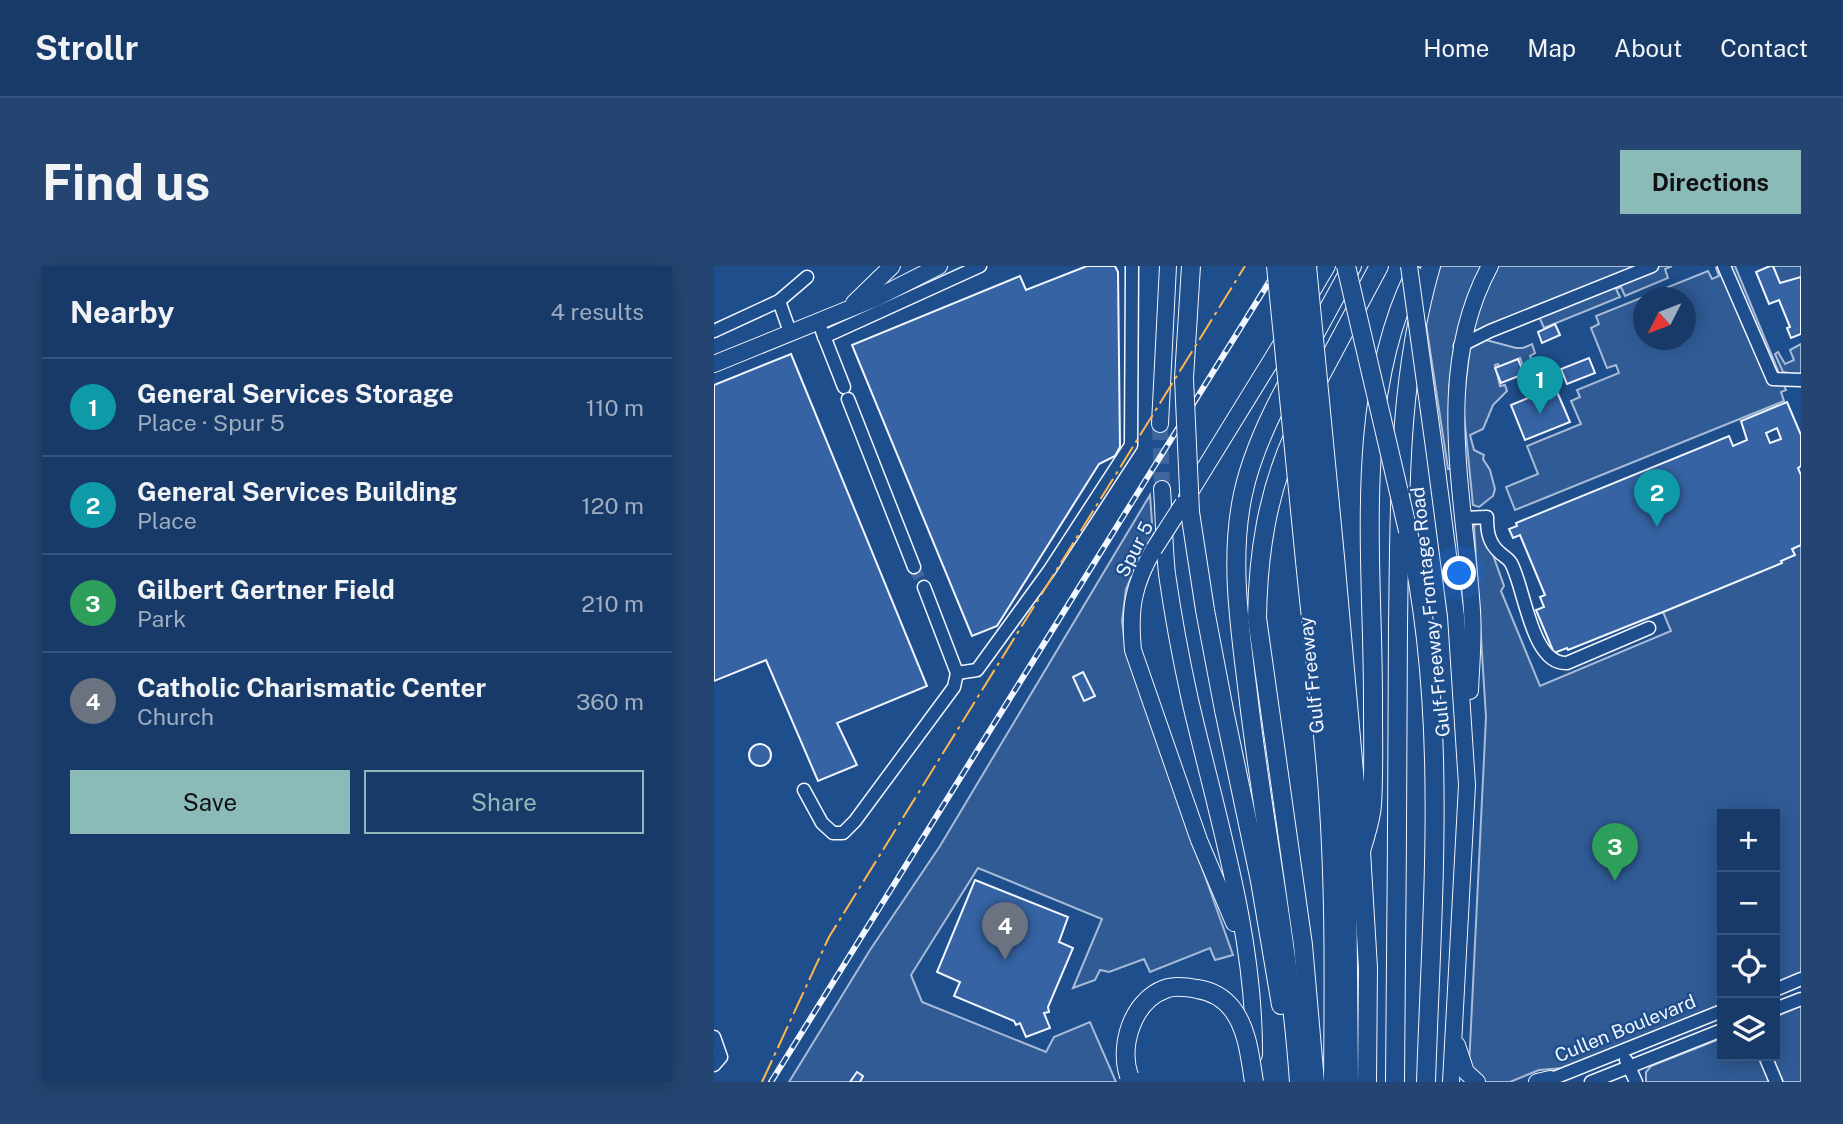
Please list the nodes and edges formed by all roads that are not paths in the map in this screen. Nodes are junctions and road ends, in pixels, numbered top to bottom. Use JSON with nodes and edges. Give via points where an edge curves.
{"nodes":[{"id":1,"x":892,"y":266,"type":"edge"},
{"id":2,"x":939,"y":266,"type":"edge"},
{"id":3,"x":980,"y":266,"type":"edge"},
{"id":4,"x":1132,"y":266,"type":"edge"},
{"id":5,"x":1168,"y":266,"type":"edge"},
{"id":6,"x":1191,"y":266,"type":"edge"},
{"id":7,"x":1276,"y":266,"type":"edge"},
{"id":8,"x":1290,"y":266,"type":"edge"},
{"id":9,"x":1307,"y":266,"type":"edge"},
{"id":10,"x":1327,"y":266,"type":"edge"},
{"id":11,"x":1346,"y":266,"type":"edge"},
{"id":12,"x":1352,"y":266,"type":"edge"},
{"id":13,"x":1379,"y":266,"type":"edge"},
{"id":14,"x":1409,"y":266,"type":"edge"},
{"id":15,"x":1419,"y":266,"type":"edge"},
{"id":16,"x":1431,"y":266,"type":"edge"},
{"id":17,"x":1490,"y":266,"type":"edge"},
{"id":18,"x":1652,"y":266,"type":"edge"},
{"id":19,"x":1724,"y":266,"type":"edge"},
{"id":20,"x":807,"y":277,"type":"dead end"},
{"id":21,"x":779,"y":301,"type":"junction"},
{"id":22,"x":849,"y":308,"type":"junction"},
{"id":23,"x":818,"y":321,"type":"junction"},
{"id":24,"x":714,"y":331,"type":"edge"},
{"id":25,"x":790,"y":332,"type":"junction"},
{"id":26,"x":824,"y":337,"type":"junction"},
{"id":27,"x":1461,"y":346,"type":"junction"},
{"id":28,"x":714,"y":364,"type":"edge"},
{"id":29,"x":1801,"y":380,"type":"edge"},
{"id":30,"x":1160,"y":424,"type":"tunnel mouth"},
{"id":31,"x":1162,"y":489,"type":"tunnel mouth"},
{"id":32,"x":1464,"y":518,"type":"junction"},
{"id":33,"x":1320,"y":560,"type":"junction"},
{"id":34,"x":914,"y":567,"type":"tunnel mouth"},
{"id":35,"x":924,"y":587,"type":"tunnel mouth"},
{"id":36,"x":1649,"y":628,"type":"dead end"},
{"id":37,"x":957,"y":673,"type":"junction"},
{"id":38,"x":1467,"y":785,"type":"junction"},
{"id":39,"x":804,"y":790,"type":"dead end"},
{"id":40,"x":1361,"y":851,"type":"junction"},
{"id":41,"x":1248,"y":957,"type":"junction"},
{"id":42,"x":1801,"y":979,"type":"edge"},
{"id":43,"x":1342,"y":982,"type":"junction"},
{"id":44,"x":1780,"y":988,"type":"edge"},
{"id":45,"x":1801,"y":999,"type":"edge"},
{"id":46,"x":1286,"y":1003,"type":"junction"},
{"id":47,"x":1780,"y":1007,"type":"edge"},
{"id":48,"x":1717,"y":1012,"type":"edge"},
{"id":49,"x":1717,"y":1032,"type":"edge"},
{"id":50,"x":1455,"y":1036,"type":"junction"},
{"id":51,"x":714,"y":1037,"type":"edge"},
{"id":52,"x":1622,"y":1050,"type":"junction"},
{"id":53,"x":718,"y":1061,"type":"edge"},
{"id":54,"x":1767,"y":1061,"type":"edge"},
{"id":55,"x":1629,"y":1067,"type":"junction"},
{"id":56,"x":1452,"y":1074,"type":"edge"},
{"id":57,"x":1131,"y":1079,"type":"edge"},
{"id":58,"x":1543,"y":1081,"type":"edge"},
{"id":59,"x":1254,"y":1082,"type":"edge"},
{"id":60,"x":1287,"y":1082,"type":"edge"},
{"id":61,"x":1299,"y":1082,"type":"edge"},
{"id":62,"x":1315,"y":1082,"type":"edge"},
{"id":63,"x":1333,"y":1082,"type":"edge"},
{"id":64,"x":1349,"y":1082,"type":"edge"},
{"id":65,"x":1367,"y":1082,"type":"edge"},
{"id":66,"x":1395,"y":1082,"type":"edge"},
{"id":67,"x":1426,"y":1082,"type":"edge"},
{"id":68,"x":1439,"y":1082,"type":"edge"},
{"id":69,"x":1477,"y":1082,"type":"edge"},
{"id":70,"x":1591,"y":1082,"type":"edge"},
{"id":71,"x":1636,"y":1082,"type":"edge"},
{"id":72,"x":1776,"y":1082,"type":"edge"}],
"edges":[{"from":1,"to":22,"type":"main road"},
{"from":2,"to":22,"type":"main road"},
{"from":3,"to":26,"type":"street"},
{"from":4,"to":37,"type":"street","via":[[1131,445],[977,670]]},
{"from":5,"to":30,"type":"main road"},
{"from":6,"to":46,"type":"highway","bridge":true,"via":[[1184,378],[1190,512],[1224,710]]},
{"from":7,"to":33,"type":"highway","name":"Gulf Freeway","bridge":true},
{"from":8,"to":33,"type":"highway","name":"Gulf Freeway","bridge":true},
{"from":9,"to":33,"type":"highway","name":"Gulf Freeway","bridge":true},
{"from":10,"to":41,"type":"main road","name":"Spur 5","bridge":true,"via":[[1141,571],[1130,621],[1133,650],[1199,840]]},
{"from":11,"to":67,"type":"highway","bridge":true,"via":[[1413,555],[1433,703],[1435,853]]},
{"from":12,"to":46,"type":"highway","via":[[1274,409],[1254,456],[1243,495],[1237,555],[1238,611]]},
{"from":13,"to":62,"type":"highway","via":[[1289,444],[1269,506],[1258,566],[1257,618],[1307,985]]},
{"from":14,"to":38,"type":"main road","name":"Gulf Freeway Frontage Road","bridge":true,"via":[[1456,616]]},
{"from":15,"to":40,"type":"highway","via":[[1403,297],[1377,398],[1370,483],[1372,808]]},
{"from":16,"to":66,"type":"highway","via":[[1409,358],[1403,427]]},
{"from":17,"to":27,"type":"main road","via":[[1478,288]]},
{"from":18,"to":27,"type":"street"},
{"from":19,"to":29,"type":"street","via":[[1773,379]]},
{"from":20,"to":21,"type":"street"},
{"from":21,"to":24,"type":"street"},
{"from":21,"to":25,"type":"street"},
{"from":22,"to":23,"type":"main road"},
{"from":23,"to":25,"type":"main road"},
{"from":23,"to":26,"type":"street"},
{"from":25,"to":28,"type":"main road"},
{"from":26,"to":34,"type":"street"},
{"from":27,"to":32,"type":"main road","via":[[1456,409]]},
{"from":31,"to":41,"type":"main road","via":[[1167,573],[1189,697]]},
{"from":32,"to":36,"type":"street","via":[[1487,517],[1487,533],[1497,551],[1510,561],[1541,646],[1553,660],[1567,663]]},
{"from":32,"to":38,"type":"main road","via":[[1472,615]]},
{"from":33,"to":40,"type":"highway","name":"Gulf Freeway"},
{"from":33,"to":43,"type":"highway","name":"Gulf Freeway","via":[[1326,769]]},
{"from":35,"to":37,"type":"street"},
{"from":37,"to":39,"type":"street","via":[[954,687],[843,833],[832,833],[822,823]]},
{"from":38,"to":50,"type":"main road","name":"Gulf Freeway Frontage Road"},
{"from":40,"to":65,"type":"highway","name":"Gulf Freeway"},
{"from":41,"to":59,"type":"main road"},
{"from":42,"to":44,"type":"street"},
{"from":43,"to":63,"type":"highway","name":"Gulf Freeway"},
{"from":43,"to":64,"type":"highway","name":"Gulf Freeway"},
{"from":45,"to":47,"type":"street"},
{"from":46,"to":60,"type":"highway"},
{"from":46,"to":61,"type":"highway"},
{"from":48,"to":52,"type":"street","name":"Cullen Boulevard"},
{"from":49,"to":55,"type":"street","name":"Cullen Boulevard"},
{"from":50,"to":56,"type":"main road","name":"Gulf Freeway Frontage Road"},
{"from":50,"to":69,"type":"main road","via":[[1466,1072]]},
{"from":51,"to":53,"type":"street"},
{"from":52,"to":55,"type":"street"},
{"from":52,"to":58,"type":"street","name":"Cullen Boulevard"},
{"from":54,"to":72,"type":"street"},
{"from":55,"to":70,"type":"street","name":"Cullen Boulevard"},
{"from":55,"to":71,"type":"street"},
{"from":56,"to":68,"type":"main road"},
{"from":57,"to":59,"type":"highway","bridge":true,"via":[[1125,1045],[1132,1023],[1147,1000],[1165,989],[1184,986],[1206,991],[1232,1009],[1243,1028]]}]}
